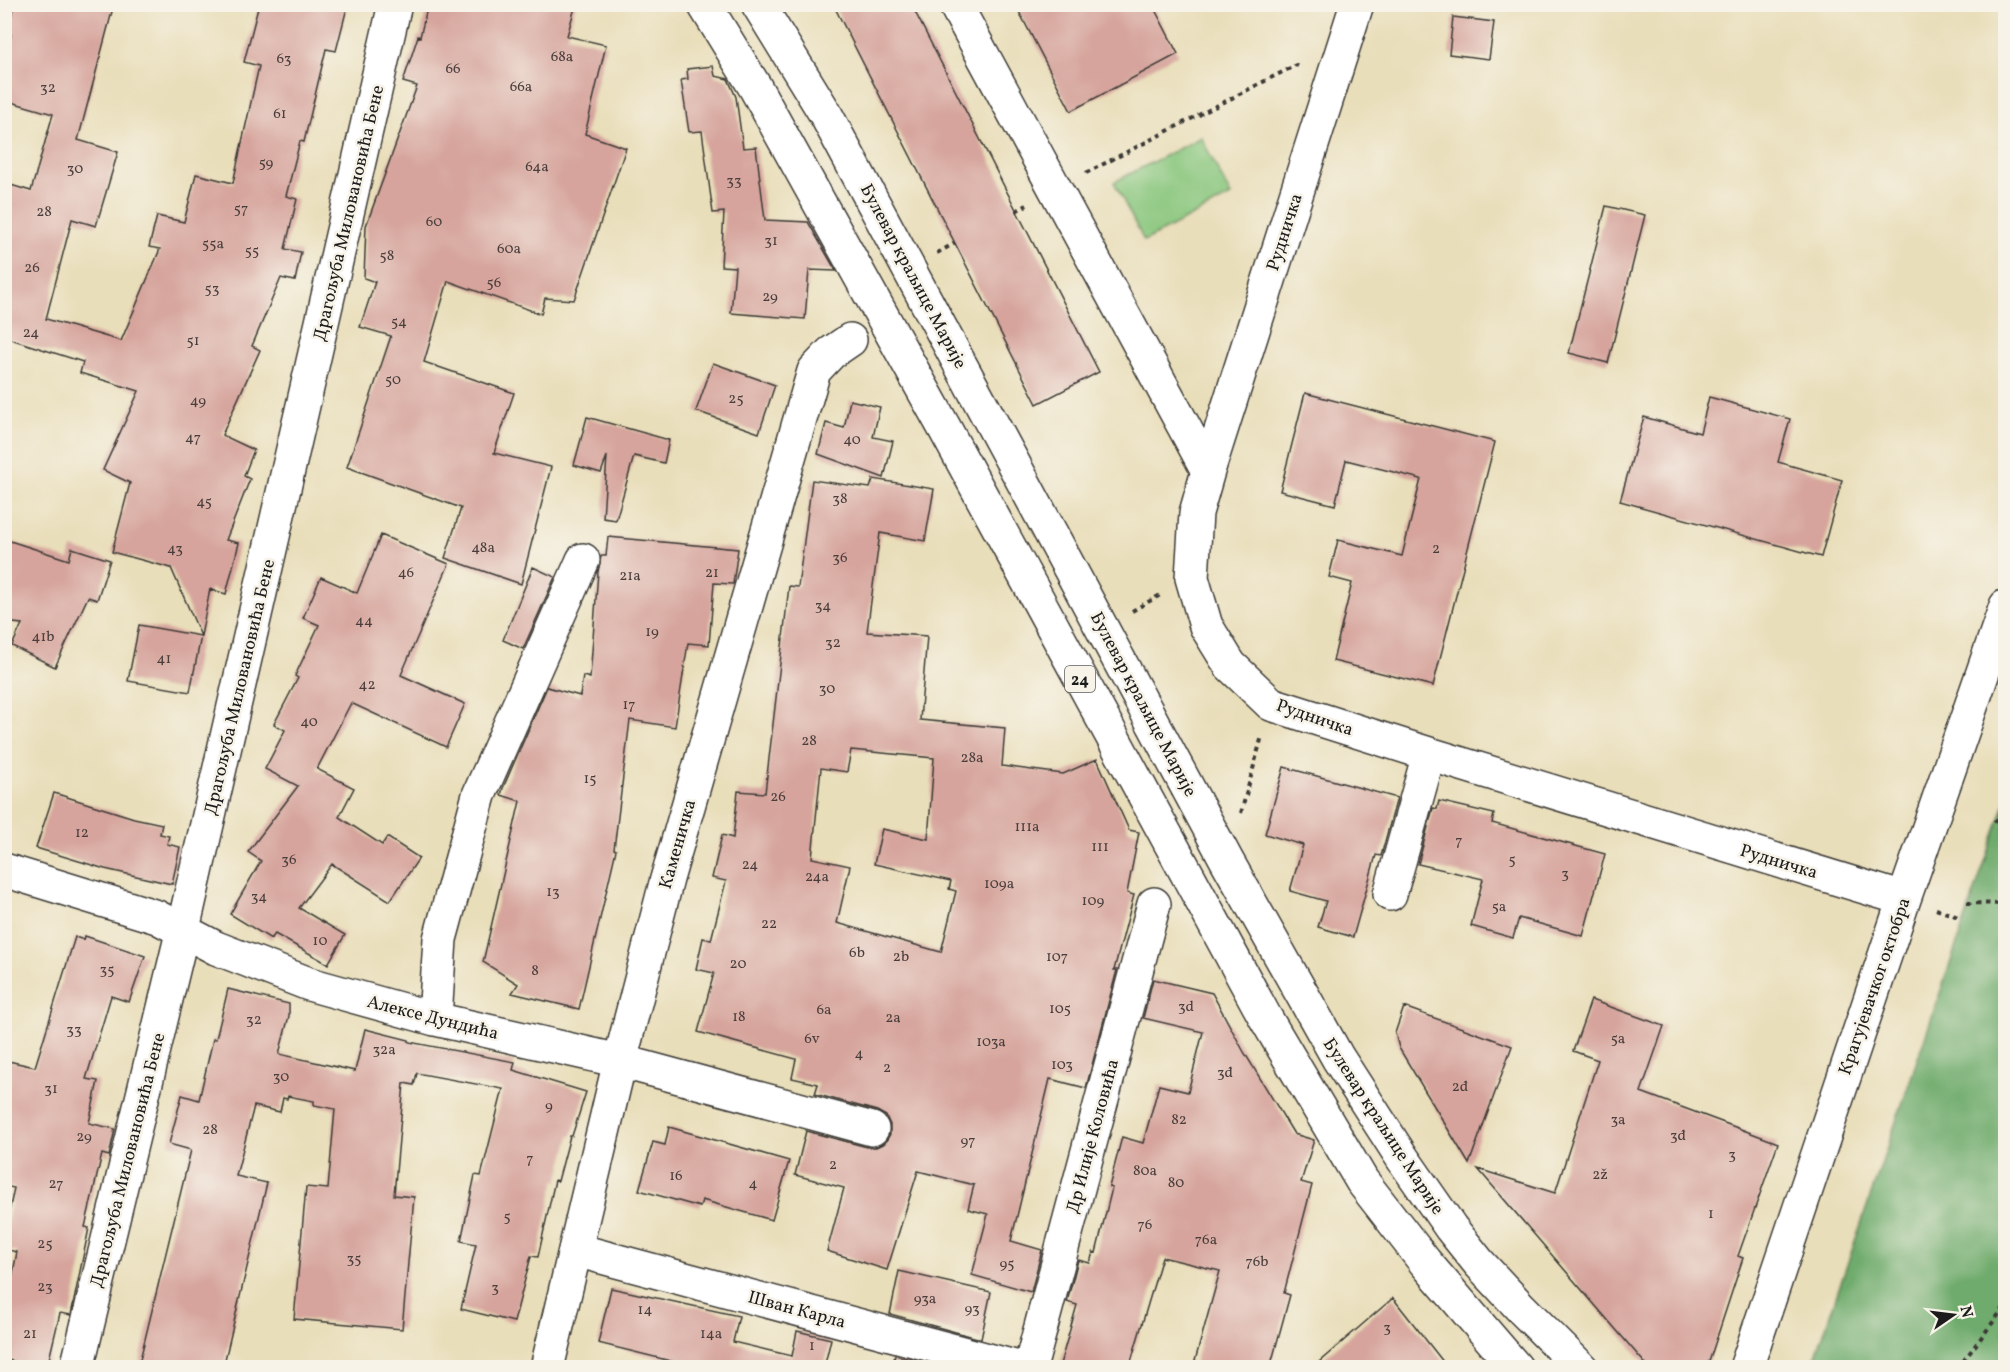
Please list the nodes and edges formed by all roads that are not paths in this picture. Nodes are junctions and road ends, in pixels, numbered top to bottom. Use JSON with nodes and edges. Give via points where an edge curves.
{"nodes":[{"id":1,"x":395,"y":4,"type":"edge"},
{"id":2,"x":704,"y":4,"type":"edge"},
{"id":3,"x":758,"y":4,"type":"edge"},
{"id":4,"x":955,"y":4,"type":"edge"},
{"id":5,"x":1357,"y":4,"type":"edge"},
{"id":6,"x":850,"y":340,"type":"dead end"},
{"id":7,"x":1208,"y":471,"type":"junction"},
{"id":8,"x":584,"y":560,"type":"dead end"},
{"id":9,"x":2006,"y":606,"type":"edge"},
{"id":10,"x":1429,"y":754,"type":"junction"},
{"id":11,"x":4,"y":870,"type":"edge"},
{"id":12,"x":1389,"y":894,"type":"dead end"},
{"id":13,"x":1904,"y":899,"type":"junction"},
{"id":14,"x":1154,"y":904,"type":"dead end"},
{"id":15,"x":183,"y":929,"type":"junction"},
{"id":16,"x":435,"y":1019,"type":"junction"},
{"id":17,"x":620,"y":1061,"type":"junction"},
{"id":18,"x":872,"y":1129,"type":"dead end"},
{"id":19,"x":576,"y":1250,"type":"junction"},
{"id":20,"x":77,"y":1368,"type":"edge"},
{"id":21,"x":547,"y":1368,"type":"edge"},
{"id":22,"x":1018,"y":1368,"type":"edge"},
{"id":23,"x":1030,"y":1368,"type":"edge"},
{"id":24,"x":1516,"y":1368,"type":"edge"},
{"id":25,"x":1581,"y":1368,"type":"edge"},
{"id":26,"x":1746,"y":1368,"type":"edge"}],
"edges":[{"from":1,"to":15,"type":"street","name":"Драгољуба Миловановића Бене"},
{"from":2,"to":24,"type":"street","number":"24","via":[[761,97],[945,429],[1265,1017],[1362,1181]]},
{"from":3,"to":25,"type":"street","name":"Булевар краљице Марије","number":"24","via":[[846,151],[1227,861],[1338,1058],[1451,1228],[1479,1263]]},
{"from":4,"to":7,"type":"street"},
{"from":5,"to":7,"type":"street","name":"Рудничка"},
{"from":6,"to":17,"type":"street","name":"Каменичка","via":[[831,352],[814,371],[667,879]]},
{"from":7,"to":10,"type":"street","name":"Рудничка","via":[[1196,513],[1192,578],[1206,626],[1230,665],[1271,704]]},
{"from":8,"to":16,"type":"street","via":[[479,795],[440,939]]},
{"from":9,"to":13,"type":"street","name":"Крагујевачког октобра"},
{"from":10,"to":12,"type":"street"},
{"from":10,"to":13,"type":"street","name":"Рудничка"},
{"from":11,"to":15,"type":"street","name":"Алексе Дундића","via":[[157,917]]},
{"from":13,"to":26,"type":"street","name":"Крагујевачког октобра"},
{"from":14,"to":23,"type":"street","name":"Др Илије Коловића"},
{"from":15,"to":16,"type":"street","name":"Алексе Дундића","via":[[216,948],[309,984]]},
{"from":15,"to":20,"type":"street","name":"Драгољуба Миловановића Бене"},
{"from":16,"to":17,"type":"street","name":"Алексе Дундића"},
{"from":17,"to":18,"type":"street","name":"Алексе Дундића"},
{"from":17,"to":19,"type":"street","name":"Каменичка"},
{"from":19,"to":21,"type":"street","name":"Каменичка"},
{"from":19,"to":22,"type":"street","name":"Шван Карла"}]}
